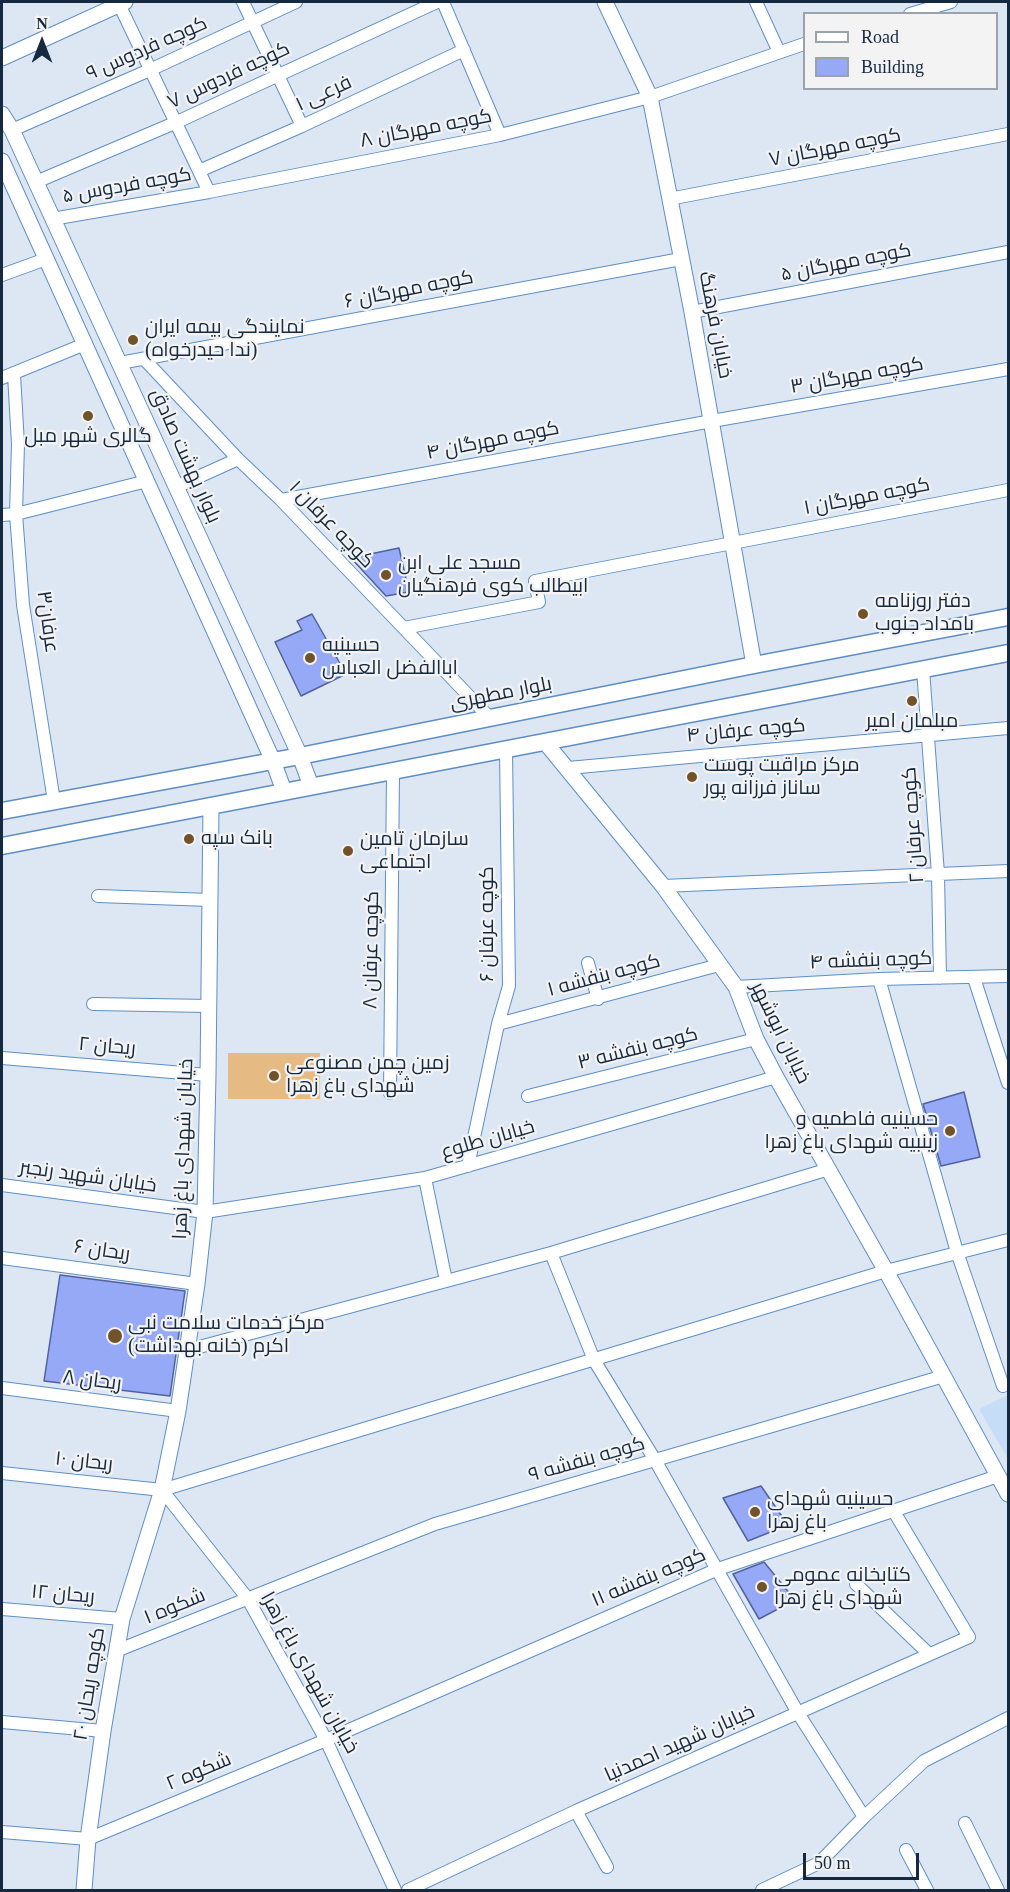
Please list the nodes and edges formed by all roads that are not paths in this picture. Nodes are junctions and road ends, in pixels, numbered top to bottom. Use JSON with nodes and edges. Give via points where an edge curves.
{"nodes":[{"id":1,"x":121,"y":2,"type":"edge"},
{"id":2,"x":243,"y":2,"type":"edge"},
{"id":3,"x":296,"y":2,"type":"edge"},
{"id":4,"x":437,"y":2,"type":"edge"},
{"id":5,"x":443,"y":2,"type":"edge"},
{"id":6,"x":605,"y":2,"type":"edge"},
{"id":7,"x":756,"y":2,"type":"edge"},
{"id":8,"x":951,"y":2,"type":"edge"},
{"id":9,"x":917,"y":12,"type":"edge"},
{"id":10,"x":254,"y":22,"type":"junction"},
{"id":11,"x":803,"y":44,"type":"edge"},
{"id":12,"x":464,"y":50,"type":"junction"},
{"id":13,"x":779,"y":52,"type":"junction"},
{"id":14,"x":2,"y":57,"type":"edge"},
{"id":15,"x":152,"y":69,"type":"junction"},
{"id":16,"x":278,"y":75,"type":"junction"},
{"id":17,"x":650,"y":97,"type":"junction"},
{"id":18,"x":2,"y":114,"type":"edge"},
{"id":19,"x":177,"y":122,"type":"junction"},
{"id":20,"x":302,"y":126,"type":"junction"},
{"id":21,"x":12,"y":130,"type":"junction"},
{"id":22,"x":1008,"y":134,"type":"edge"},
{"id":23,"x":500,"y":135,"type":"junction"},
{"id":24,"x":2,"y":161,"type":"edge"},
{"id":25,"x":199,"y":171,"type":"junction"},
{"id":26,"x":36,"y":182,"type":"junction"},
{"id":27,"x":209,"y":192,"type":"junction"},
{"id":28,"x":669,"y":199,"type":"junction"},
{"id":29,"x":52,"y":219,"type":"junction"},
{"id":30,"x":1008,"y":252,"type":"edge"},
{"id":31,"x":46,"y":259,"type":"junction"},
{"id":32,"x":681,"y":259,"type":"junction"},
{"id":33,"x":2,"y":275,"type":"edge"},
{"id":34,"x":692,"y":312,"type":"junction"},
{"id":35,"x":85,"y":344,"type":"junction"},
{"id":36,"x":144,"y":359,"type":"junction"},
{"id":37,"x":120,"y":363,"type":"junction"},
{"id":38,"x":1008,"y":369,"type":"edge"},
{"id":39,"x":8,"y":376,"type":"edge"},
{"id":40,"x":712,"y":420,"type":"junction"},
{"id":41,"x":238,"y":459,"type":"junction"},
{"id":42,"x":147,"y":481,"type":"junction"},
{"id":43,"x":176,"y":487,"type":"junction"},
{"id":44,"x":1008,"y":490,"type":"edge"},
{"id":45,"x":281,"y":500,"type":"junction"},
{"id":46,"x":16,"y":514,"type":"junction"},
{"id":47,"x":2,"y":515,"type":"edge"},
{"id":48,"x":732,"y":543,"type":"junction"},
{"id":49,"x":203,"y":547,"type":"junction"},
{"id":50,"x":181,"y":556,"type":"junction"},
{"id":51,"x":1008,"y":616,"type":"edge"},
{"id":52,"x":404,"y":628,"type":"junction"},
{"id":53,"x":1008,"y":653,"type":"edge"},
{"id":54,"x":754,"y":665,"type":"junction"},
{"id":55,"x":923,"y":669,"type":"junction"},
{"id":56,"x":490,"y":718,"type":"junction"},
{"id":57,"x":1008,"y":728,"type":"edge"},
{"id":58,"x":927,"y":734,"type":"junction"},
{"id":59,"x":545,"y":742,"type":"junction"},
{"id":60,"x":506,"y":749,"type":"junction"},
{"id":61,"x":300,"y":756,"type":"junction"},
{"id":62,"x":273,"y":761,"type":"junction"},
{"id":63,"x":568,"y":768,"type":"junction"},
{"id":64,"x":393,"y":771,"type":"junction"},
{"id":65,"x":311,"y":786,"type":"junction"},
{"id":66,"x":284,"y":791,"type":"junction"},
{"id":67,"x":54,"y":801,"type":"junction"},
{"id":68,"x":211,"y":806,"type":"junction"},
{"id":69,"x":2,"y":811,"type":"edge"},
{"id":70,"x":2,"y":846,"type":"edge"},
{"id":71,"x":1008,"y":871,"type":"edge"},
{"id":72,"x":938,"y":874,"type":"junction"},
{"id":73,"x":663,"y":886,"type":"junction"},
{"id":74,"x":98,"y":896,"type":"dead end"},
{"id":75,"x":210,"y":900,"type":"junction"},
{"id":76,"x":588,"y":963,"type":"dead end"},
{"id":77,"x":719,"y":965,"type":"junction"},
{"id":78,"x":1008,"y":976,"type":"edge"},
{"id":79,"x":940,"y":978,"type":"junction"},
{"id":80,"x":974,"y":978,"type":"junction"},
{"id":81,"x":879,"y":979,"type":"junction"},
{"id":82,"x":736,"y":987,"type":"junction"},
{"id":83,"x":598,"y":999,"type":"junction"},
{"id":84,"x":93,"y":1004,"type":"dead end"},
{"id":85,"x":209,"y":1006,"type":"junction"},
{"id":86,"x":498,"y":1024,"type":"junction"},
{"id":87,"x":756,"y":1040,"type":"junction"},
{"id":88,"x":2,"y":1058,"type":"edge"},
{"id":89,"x":208,"y":1075,"type":"junction"},
{"id":90,"x":776,"y":1077,"type":"junction"},
{"id":91,"x":1008,"y":1083,"type":"edge"},
{"id":92,"x":390,"y":1093,"type":"dead end"},
{"id":93,"x":528,"y":1096,"type":"dead end"},
{"id":94,"x":468,"y":1166,"type":"junction"},
{"id":95,"x":829,"y":1169,"type":"junction"},
{"id":96,"x":425,"y":1178,"type":"junction"},
{"id":97,"x":2,"y":1185,"type":"edge"},
{"id":98,"x":205,"y":1212,"type":"junction"},
{"id":99,"x":1008,"y":1240,"type":"edge"},
{"id":100,"x":957,"y":1252,"type":"junction"},
{"id":101,"x":551,"y":1253,"type":"junction"},
{"id":102,"x":2,"y":1258,"type":"edge"},
{"id":103,"x":886,"y":1271,"type":"junction"},
{"id":104,"x":446,"y":1281,"type":"junction"},
{"id":105,"x":197,"y":1284,"type":"junction"},
{"id":106,"x":188,"y":1350,"type":"junction"},
{"id":107,"x":594,"y":1360,"type":"junction"},
{"id":108,"x":944,"y":1376,"type":"junction"},
{"id":109,"x":1003,"y":1386,"type":"dead end"},
{"id":110,"x":2,"y":1389,"type":"edge"},
{"id":111,"x":178,"y":1411,"type":"junction"},
{"id":112,"x":655,"y":1460,"type":"junction"},
{"id":113,"x":2,"y":1473,"type":"edge"},
{"id":114,"x":998,"y":1476,"type":"junction"},
{"id":115,"x":162,"y":1490,"type":"junction"},
{"id":116,"x":1008,"y":1494,"type":"edge"},
{"id":117,"x":893,"y":1510,"type":"junction"},
{"id":118,"x":718,"y":1569,"type":"junction"},
{"id":119,"x":855,"y":1584,"type":"dead end"},
{"id":120,"x":248,"y":1599,"type":"junction"},
{"id":121,"x":2,"y":1609,"type":"edge"},
{"id":122,"x":122,"y":1619,"type":"junction"},
{"id":123,"x":116,"y":1652,"type":"junction"},
{"id":124,"x":929,"y":1654,"type":"junction"},
{"id":125,"x":798,"y":1713,"type":"junction"},
{"id":126,"x":1008,"y":1718,"type":"edge"},
{"id":127,"x":2,"y":1722,"type":"edge"},
{"id":128,"x":103,"y":1731,"type":"junction"},
{"id":129,"x":326,"y":1740,"type":"junction"},
{"id":130,"x":576,"y":1811,"type":"junction"},
{"id":131,"x":864,"y":1817,"type":"junction"},
{"id":132,"x":965,"y":1823,"type":"dead end"},
{"id":133,"x":2,"y":1832,"type":"edge"},
{"id":134,"x":88,"y":1839,"type":"junction"},
{"id":135,"x":906,"y":1850,"type":"dead end"},
{"id":136,"x":607,"y":1868,"type":"dead end"},
{"id":137,"x":84,"y":1890,"type":"edge"},
{"id":138,"x":395,"y":1890,"type":"edge"},
{"id":139,"x":408,"y":1890,"type":"edge"},
{"id":140,"x":762,"y":1890,"type":"edge"},
{"id":141,"x":927,"y":1890,"type":"edge"},
{"id":142,"x":998,"y":1890,"type":"edge"}],
"edges":[{"from":1,"to":14,"type":"street"},
{"from":1,"to":15,"type":"street"},
{"from":2,"to":10,"type":"street"},
{"from":3,"to":10,"type":"street","name":"کوچه فردوس ۹"},
{"from":4,"to":16,"type":"street","name":"کوچه فردوس ۷"},
{"from":5,"to":12,"type":"street"},
{"from":6,"to":17,"type":"street","name":"خیابان فرهنگ"},
{"from":7,"to":13,"type":"street"},
{"from":8,"to":9,"type":"street"},
{"from":10,"to":15,"type":"street","name":"کوچه فردوس ۹"},
{"from":10,"to":16,"type":"street"},
{"from":11,"to":13,"type":"street","name":"کوچه مهرگان ۸"},
{"from":12,"to":20,"type":"street","name":"فرعی ۱"},
{"from":12,"to":23,"type":"street"},
{"from":13,"to":17,"type":"street","name":"کوچه مهرگان ۸"},
{"from":15,"to":19,"type":"street"},
{"from":15,"to":21,"type":"street","name":"کوچه فردوس ۹"},
{"from":16,"to":19,"type":"street","name":"کوچه فردوس ۷"},
{"from":16,"to":20,"type":"street"},
{"from":17,"to":23,"type":"street","name":"کوچه مهرگان ۸"},
{"from":17,"to":28,"type":"street","name":"خیابان فرهنگ"},
{"from":18,"to":21,"type":"street","name":"بلوار بهشت صادق"},
{"from":19,"to":25,"type":"street"},
{"from":19,"to":26,"type":"street","name":"کوچه فردوس ۷"},
{"from":20,"to":25,"type":"street","name":"فرعی ۱"},
{"from":21,"to":26,"type":"street","name":"بلوار بهشت صادق"},
{"from":22,"to":28,"type":"street","name":"کوچه مهرگان ۷"},
{"from":23,"to":27,"type":"street","name":"کوچه مهرگان ۸"},
{"from":24,"to":31,"type":"street"},
{"from":25,"to":27,"type":"street"},
{"from":26,"to":29,"type":"street","name":"بلوار بهشت صادق"},
{"from":27,"to":29,"type":"street","name":"کوچه فردوس ۵"},
{"from":28,"to":32,"type":"street","name":"خیابان فرهنگ"},
{"from":29,"to":37,"type":"street","name":"بلوار بهشت صادق"},
{"from":30,"to":34,"type":"street","name":"کوچه مهرگان ۵"},
{"from":31,"to":33,"type":"street"},
{"from":31,"to":35,"type":"street"},
{"from":32,"to":34,"type":"street","name":"خیابان فرهنگ"},
{"from":32,"to":36,"type":"street","name":"کوچه مهرگان ۶"},
{"from":34,"to":40,"type":"street","name":"خیابان فرهنگ"},
{"from":35,"to":39,"type":"street"},
{"from":35,"to":42,"type":"street"},
{"from":36,"to":37,"type":"street","name":"کوچه مهرگان ۶"},
{"from":36,"to":41,"type":"street","name":"کوچه عرفان ۱"},
{"from":37,"to":43,"type":"street","name":"بلوار بهشت صادق"},
{"from":38,"to":40,"type":"street","name":"کوچه مهرگان ۳"},
{"from":39,"to":46,"type":"street","name":"عرفان۳","via":[[18,444]]},
{"from":40,"to":45,"type":"street","name":"کوچه مهرگان ۴"},
{"from":40,"to":48,"type":"street","name":"خیابان فرهنگ"},
{"from":41,"to":43,"type":"street"},
{"from":41,"to":45,"type":"street","name":"کوچه عرفان ۱"},
{"from":42,"to":46,"type":"street"},
{"from":42,"to":50,"type":"street"},
{"from":43,"to":49,"type":"street","name":"بلوار بهشت صادق"},
{"from":44,"to":48,"type":"street","name":"کوچه مهرگان ۱"},
{"from":45,"to":52,"type":"street","name":"کوچه عرفان ۱"},
{"from":46,"to":47,"type":"street"},
{"from":46,"to":67,"type":"street","name":"عرفان۳","via":[[23,605]]},
{"from":48,"to":52,"type":"street","name":"کوچه مهرگان ۱","via":[[535,580],[539,602]]},
{"from":48,"to":54,"type":"street","name":"خیابان فرهنگ"},
{"from":49,"to":50,"type":"street"},
{"from":49,"to":61,"type":"street","name":"بلوار بهشت صادق"},
{"from":50,"to":62,"type":"street"},
{"from":51,"to":54,"type":"main road","name":"بلوار مطهری"},
{"from":52,"to":56,"type":"street","name":"کوچه عرفان ۱"},
{"from":53,"to":55,"type":"main road"},
{"from":54,"to":56,"type":"main road","name":"بلوار مطهری"},
{"from":55,"to":58,"type":"street","name":"کوچه عرفان ۲"},
{"from":55,"to":59,"type":"main road"},
{"from":56,"to":61,"type":"main road","name":"بلوار مطهری"},
{"from":57,"to":58,"type":"street","name":"کوچه عرفان ۴"},
{"from":58,"to":63,"type":"street","name":"کوچه عرفان ۴"},
{"from":58,"to":72,"type":"street","name":"کوچه عرفان ۲"},
{"from":59,"to":60,"type":"main road"},
{"from":59,"to":63,"type":"street","name":"خیابان ابوشهر"},
{"from":60,"to":64,"type":"main road"},
{"from":60,"to":86,"type":"street","name":"کوچه عرفان ۶","via":[[508,986]]},
{"from":61,"to":62,"type":"main road","name":"بلوار مطهری"},
{"from":61,"to":65,"type":"street","name":"بلوار بهشت صادق"},
{"from":62,"to":66,"type":"street"},
{"from":62,"to":67,"type":"main road","name":"بلوار مطهری"},
{"from":63,"to":73,"type":"street","name":"خیابان ابوشهر"},
{"from":64,"to":65,"type":"main road"},
{"from":64,"to":92,"type":"street","name":"کوچه عرفان ۸"},
{"from":65,"to":66,"type":"main road"},
{"from":66,"to":68,"type":"main road"},
{"from":67,"to":69,"type":"main road","name":"بلوار مطهری"},
{"from":68,"to":70,"type":"main road"},
{"from":68,"to":75,"type":"street","name":"خیابان شهدای باغ‌ زهرا"},
{"from":71,"to":72,"type":"street"},
{"from":72,"to":73,"type":"street"},
{"from":72,"to":79,"type":"street","name":"کوچه عرفان ۲"},
{"from":73,"to":77,"type":"street","name":"خیابان ابوشهر"},
{"from":74,"to":75,"type":"street"},
{"from":75,"to":85,"type":"street","name":"خیابان شهدای باغ‌ زهرا"},
{"from":76,"to":83,"type":"street"},
{"from":77,"to":82,"type":"street","name":"خیابان ابوشهر"},
{"from":77,"to":83,"type":"street","name":"کوچه بنفشه ۱"},
{"from":78,"to":80,"type":"street","name":"کوچه بنفشه ۴"},
{"from":79,"to":80,"type":"street","name":"کوچه بنفشه ۴"},
{"from":79,"to":81,"type":"street","name":"کوچه بنفشه ۴"},
{"from":80,"to":91,"type":"street"},
{"from":81,"to":82,"type":"street","name":"کوچه بنفشه ۴"},
{"from":81,"to":100,"type":"street"},
{"from":82,"to":87,"type":"street","name":"خیابان ابوشهر"},
{"from":83,"to":86,"type":"street","name":"کوچه بنفشه ۱"},
{"from":84,"to":85,"type":"street"},
{"from":85,"to":89,"type":"street","name":"خیابان شهدای باغ‌ زهرا"},
{"from":86,"to":94,"type":"street","name":"کوچه عرفان ۶"},
{"from":87,"to":90,"type":"street","name":"خیابان ابوشهر"},
{"from":87,"to":93,"type":"street","name":"کوچه بنفشه ۳"},
{"from":88,"to":89,"type":"street","name":"ریحان ۲"},
{"from":89,"to":98,"type":"street","name":"خیابان شهدای باغ‌ زهرا"},
{"from":90,"to":94,"type":"street","name":"خیابان طلوع"},
{"from":90,"to":95,"type":"street","name":"خیابان ابوشهر"},
{"from":94,"to":96,"type":"street","name":"خیابان طلوع"},
{"from":95,"to":101,"type":"street"},
{"from":95,"to":103,"type":"street","name":"خیابان ابوشهر"},
{"from":96,"to":98,"type":"street","name":"خیابان طلوع"},
{"from":96,"to":104,"type":"street"},
{"from":97,"to":98,"type":"street","name":"خیابان شهید رنجبر"},
{"from":98,"to":105,"type":"street","name":"خیابان شهدای باغ‌ زهرا"},
{"from":99,"to":100,"type":"street"},
{"from":100,"to":103,"type":"street"},
{"from":100,"to":109,"type":"street"},
{"from":101,"to":104,"type":"street"},
{"from":101,"to":107,"type":"street"},
{"from":102,"to":105,"type":"street","name":"ریحان ۶"},
{"from":103,"to":107,"type":"street"},
{"from":103,"to":108,"type":"street","name":"خیابان ابوشهر"},
{"from":104,"to":106,"type":"street"},
{"from":105,"to":106,"type":"street","name":"خیابان شهدای باغ‌ زهرا"},
{"from":106,"to":111,"type":"street","name":"خیابان شهدای باغ‌ زهرا"},
{"from":107,"to":112,"type":"street"},
{"from":107,"to":115,"type":"street"},
{"from":108,"to":112,"type":"street","name":"کوچه بنفشه ۹"},
{"from":108,"to":114,"type":"street","name":"خیابان ابوشهر"},
{"from":110,"to":111,"type":"street","name":"ریحان ۸"},
{"from":111,"to":115,"type":"street","name":"خیابان شهدای باغ‌ زهرا"},
{"from":112,"to":118,"type":"street"},
{"from":112,"to":120,"type":"street","name":"کوچه بنفشه ۹","via":[[435,1524]]},
{"from":113,"to":115,"type":"street","name":"ریحان ۱۰"},
{"from":114,"to":116,"type":"street","name":"خیابان ابوشهر"},
{"from":114,"to":117,"type":"street","name":"کوچه بنفشه ۱۱"},
{"from":115,"to":120,"type":"street","name":"خیابان شهدای باغ زهرا"},
{"from":115,"to":122,"type":"street","name":"کوچه ریحان ۲۰"},
{"from":117,"to":118,"type":"street","name":"کوچه بنفشه ۱۱"},
{"from":117,"to":124,"type":"street","name":"خیابان شهید احمدنیا","via":[[969,1636]]},
{"from":118,"to":125,"type":"street"},
{"from":118,"to":129,"type":"street","name":"کوچه بنفشه ۱۱"},
{"from":119,"to":124,"type":"street"},
{"from":120,"to":123,"type":"street","name":"شکوه ۱"},
{"from":120,"to":129,"type":"street","name":"خیابان شهدای باغ زهرا"},
{"from":121,"to":122,"type":"street","name":"ریحان ۱۲"},
{"from":122,"to":123,"type":"street","name":"کوچه ریحان ۲۰"},
{"from":123,"to":128,"type":"street","name":"کوچه ریحان ۲۰"},
{"from":124,"to":125,"type":"street","name":"خیابان شهید احمدنیا"},
{"from":125,"to":130,"type":"street","name":"خیابان شهید احمدنیا"},
{"from":125,"to":131,"type":"street"},
{"from":126,"to":131,"type":"street","via":[[924,1761]]},
{"from":127,"to":128,"type":"street"},
{"from":128,"to":134,"type":"street","name":"کوچه ریحان ۲۰"},
{"from":129,"to":134,"type":"street","name":"شکوه ۲"},
{"from":129,"to":138,"type":"street","name":"خیابان شهدای باغ زهرا"},
{"from":130,"to":136,"type":"street"},
{"from":130,"to":139,"type":"street","name":"خیابان شهید احمدنیا"},
{"from":131,"to":140,"type":"street","via":[[819,1863]]},
{"from":132,"to":142,"type":"street"},
{"from":133,"to":134,"type":"street"},
{"from":134,"to":137,"type":"street","name":"کوچه ریحان ۲۰"},
{"from":135,"to":141,"type":"street"}]}
